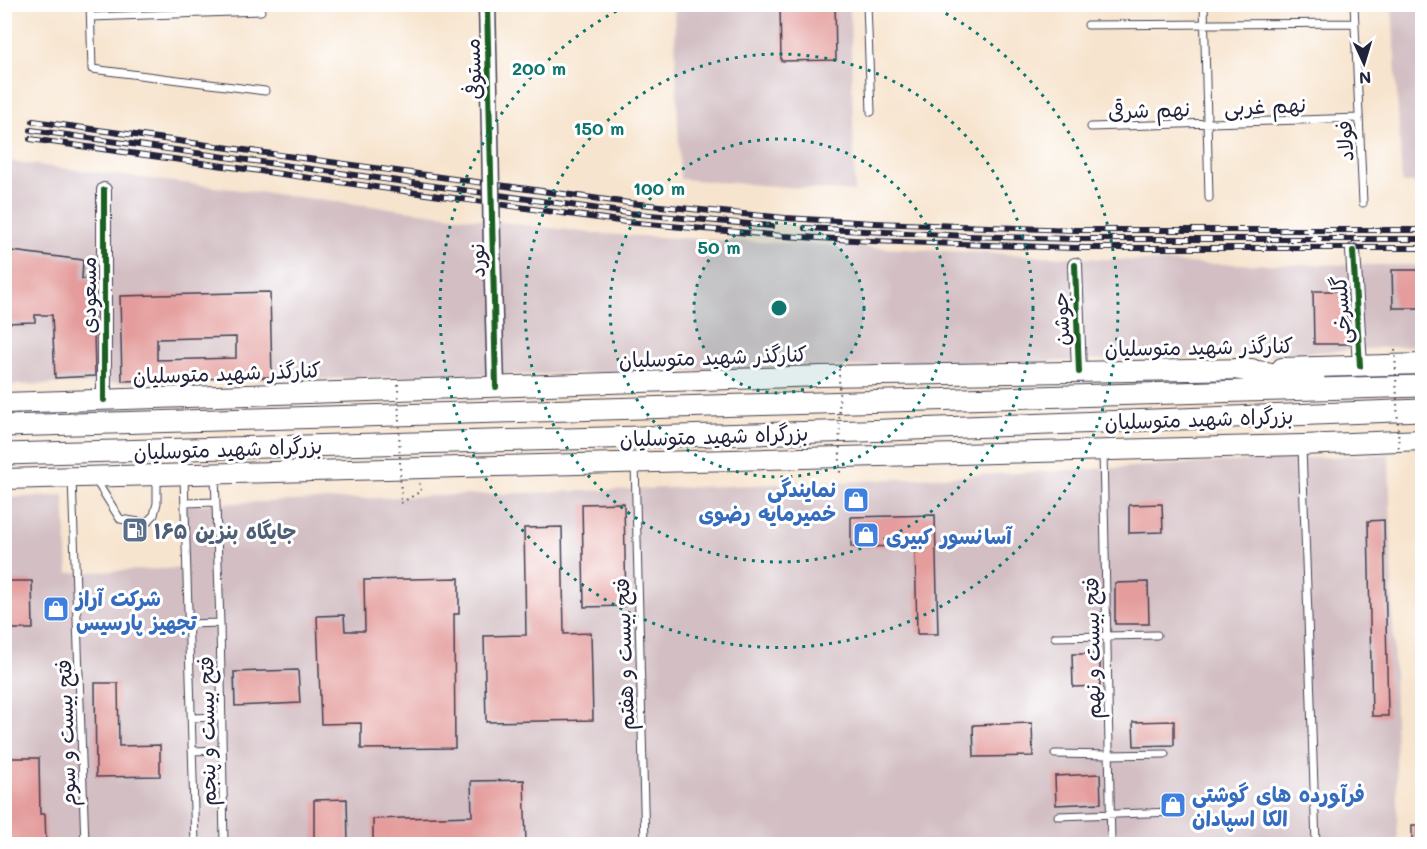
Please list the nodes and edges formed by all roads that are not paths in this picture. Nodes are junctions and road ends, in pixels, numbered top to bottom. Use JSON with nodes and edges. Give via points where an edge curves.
{"nodes":[{"id":1,"x":90,"y":4,"type":"edge"},
{"id":2,"x":486,"y":4,"type":"edge"},
{"id":3,"x":867,"y":4,"type":"edge"},
{"id":4,"x":1204,"y":4,"type":"edge"},
{"id":5,"x":1354,"y":4,"type":"edge"},
{"id":6,"x":261,"y":11,"type":"dead end"},
{"id":7,"x":91,"y":17,"type":"junction"},
{"id":8,"x":1204,"y":23,"type":"junction"},
{"id":9,"x":1355,"y":23,"type":"junction"},
{"id":10,"x":1088,"y":25,"type":"dead end"},
{"id":11,"x":265,"y":91,"type":"dead end"},
{"id":12,"x":871,"y":112,"type":"dead end"},
{"id":13,"x":1359,"y":118,"type":"junction"},
{"id":14,"x":1207,"y":123,"type":"junction"},
{"id":15,"x":1091,"y":127,"type":"dead end"},
{"id":16,"x":490,"y":134,"type":"joint"},
{"id":17,"x":104,"y":190,"type":"dead end"},
{"id":18,"x":1209,"y":198,"type":"dead end"},
{"id":19,"x":1363,"y":203,"type":"dead end"},
{"id":20,"x":1353,"y":251,"type":"dead end"},
{"id":21,"x":1075,"y":265,"type":"dead end"},
{"id":22,"x":1422,"y":364,"type":"edge"},
{"id":23,"x":1360,"y":366,"type":"junction"},
{"id":24,"x":1238,"y":369,"type":"junction"},
{"id":25,"x":1078,"y":372,"type":"junction"},
{"id":26,"x":1422,"y":386,"type":"edge"},
{"id":27,"x":496,"y":387,"type":"junction"},
{"id":28,"x":1383,"y":387,"type":"junction"},
{"id":29,"x":104,"y":400,"type":"junction"},
{"id":30,"x":4,"y":403,"type":"edge"},
{"id":31,"x":1422,"y":410,"type":"edge"},
{"id":32,"x":4,"y":426,"type":"edge"},
{"id":33,"x":1422,"y":440,"type":"edge"},
{"id":34,"x":1302,"y":445,"type":"junction"},
{"id":35,"x":1103,"y":450,"type":"junction"},
{"id":36,"x":4,"y":454,"type":"edge"},
{"id":37,"x":634,"y":462,"type":"junction"},
{"id":38,"x":216,"y":473,"type":"junction"},
{"id":39,"x":184,"y":474,"type":"junction"},
{"id":40,"x":157,"y":475,"type":"junction"},
{"id":41,"x":94,"y":476,"type":"junction"},
{"id":42,"x":72,"y":477,"type":"junction"},
{"id":43,"x":4,"y":479,"type":"edge"},
{"id":44,"x":215,"y":502,"type":"junction"},
{"id":45,"x":185,"y":503,"type":"junction"},
{"id":46,"x":220,"y":623,"type":"junction"},
{"id":47,"x":188,"y":624,"type":"junction"},
{"id":48,"x":1157,"y":635,"type":"dead end"},
{"id":49,"x":1107,"y":636,"type":"junction"},
{"id":50,"x":1055,"y":637,"type":"dead end"},
{"id":51,"x":222,"y":717,"type":"junction"},
{"id":52,"x":191,"y":718,"type":"junction"},
{"id":53,"x":222,"y":750,"type":"junction"},
{"id":54,"x":192,"y":751,"type":"junction"},
{"id":55,"x":1055,"y":754,"type":"dead end"},
{"id":56,"x":1165,"y":754,"type":"dead end"},
{"id":57,"x":1110,"y":755,"type":"junction"},
{"id":58,"x":1175,"y":812,"type":"dead end"},
{"id":59,"x":1111,"y":815,"type":"junction"},
{"id":60,"x":1058,"y":816,"type":"dead end"},
{"id":61,"x":86,"y":844,"type":"edge"},
{"id":62,"x":195,"y":844,"type":"edge"},
{"id":63,"x":224,"y":844,"type":"edge"},
{"id":64,"x":645,"y":844,"type":"edge"},
{"id":65,"x":1112,"y":844,"type":"edge"},
{"id":66,"x":1316,"y":844,"type":"edge"}],
"edges":[{"from":1,"to":7,"type":"lane"},
{"from":2,"to":16,"type":"street","name":"مستوفی"},
{"from":3,"to":12,"type":"lane"},
{"from":4,"to":8,"type":"lane"},
{"from":5,"to":9,"type":"lane","name":"فولاد"},
{"from":6,"to":7,"type":"lane"},
{"from":7,"to":11,"type":"lane","via":[[92,69]]},
{"from":8,"to":9,"type":"lane"},
{"from":8,"to":10,"type":"lane"},
{"from":8,"to":14,"type":"lane"},
{"from":9,"to":13,"type":"lane","name":"فولاد"},
{"from":13,"to":14,"type":"lane","name":"نهم غربی"},
{"from":13,"to":19,"type":"lane","name":"فولاد"},
{"from":14,"to":15,"type":"lane","name":"نهم شرقی"},
{"from":14,"to":18,"type":"lane"},
{"from":16,"to":27,"type":"street","name":"نورد","bridge":true},
{"from":17,"to":29,"type":"street","name":"مسعودی"},
{"from":20,"to":23,"type":"street","name":"گلسرخی"},
{"from":21,"to":25,"type":"street","name":"جوشن"},
{"from":22,"to":23,"type":"main road","name":"کنارگذر شهید متوسلیان"},
{"from":23,"to":24,"type":"main road","name":"کنارگذر شهید متوسلیان"},
{"from":24,"to":25,"type":"main road","name":"کنارگذر شهید متوسلیان"},
{"from":24,"to":28,"type":"highway"},
{"from":25,"to":27,"type":"main road","name":"کنارگذر شهید متوسلیان"},
{"from":26,"to":28,"type":"highway","name":"بزرگراه شهید متوسلیان"},
{"from":27,"to":29,"type":"main road","name":"کنارگذر شهید متوسلیان"},
{"from":28,"to":32,"type":"highway","name":"بزرگراه شهید متوسلیان"},
{"from":29,"to":30,"type":"main road","name":"کنارگذر شهید متوسلیان"},
{"from":31,"to":36,"type":"highway","name":"بزرگراه شهید متوسلیان","via":[[838,432]]},
{"from":33,"to":34,"type":"main road"},
{"from":34,"to":35,"type":"main road"},
{"from":34,"to":66,"type":"lane"},
{"from":35,"to":37,"type":"main road"},
{"from":35,"to":49,"type":"lane","name":"فتح بیست و نهم"},
{"from":37,"to":38,"type":"main road"},
{"from":37,"to":64,"type":"lane","name":"فتح بیست و هفتم"},
{"from":38,"to":39,"type":"main road"},
{"from":38,"to":44,"type":"lane","name":"فتح بیست و پنجم"},
{"from":39,"to":40,"type":"main road"},
{"from":39,"to":45,"type":"lane","name":"فتح بیست و پنجم"},
{"from":40,"to":41,"type":"main road"},
{"from":40,"to":41,"type":"lane","via":[[157,503],[154,515],[146,523],[120,519]]},
{"from":41,"to":42,"type":"main road"},
{"from":42,"to":43,"type":"main road"},
{"from":42,"to":61,"type":"lane","name":"فتح بیست و سوم"},
{"from":44,"to":45,"type":"lane"},
{"from":44,"to":46,"type":"lane","name":"فتح بیست و پنجم"},
{"from":45,"to":47,"type":"lane","name":"فتح بیست و پنجم"},
{"from":46,"to":47,"type":"lane"},
{"from":46,"to":51,"type":"lane","name":"فتح بیست و پنجم"},
{"from":47,"to":52,"type":"lane","name":"فتح بیست و پنجم"},
{"from":48,"to":49,"type":"lane"},
{"from":49,"to":50,"type":"lane"},
{"from":49,"to":57,"type":"lane","name":"فتح بیست و نهم"},
{"from":51,"to":52,"type":"lane"},
{"from":51,"to":53,"type":"lane","name":"فتح بیست و پنجم"},
{"from":52,"to":54,"type":"lane","name":"فتح بیست و پنجم"},
{"from":53,"to":54,"type":"lane"},
{"from":53,"to":63,"type":"lane","name":"فتح بیست و پنجم"},
{"from":54,"to":62,"type":"lane","name":"فتح بیست و پنجم"},
{"from":55,"to":57,"type":"lane"},
{"from":56,"to":57,"type":"lane"},
{"from":57,"to":59,"type":"lane","name":"فتح بیست و نهم"},
{"from":58,"to":59,"type":"lane"},
{"from":59,"to":60,"type":"lane"},
{"from":59,"to":65,"type":"lane","name":"فتح بیست و نهم"}]}
